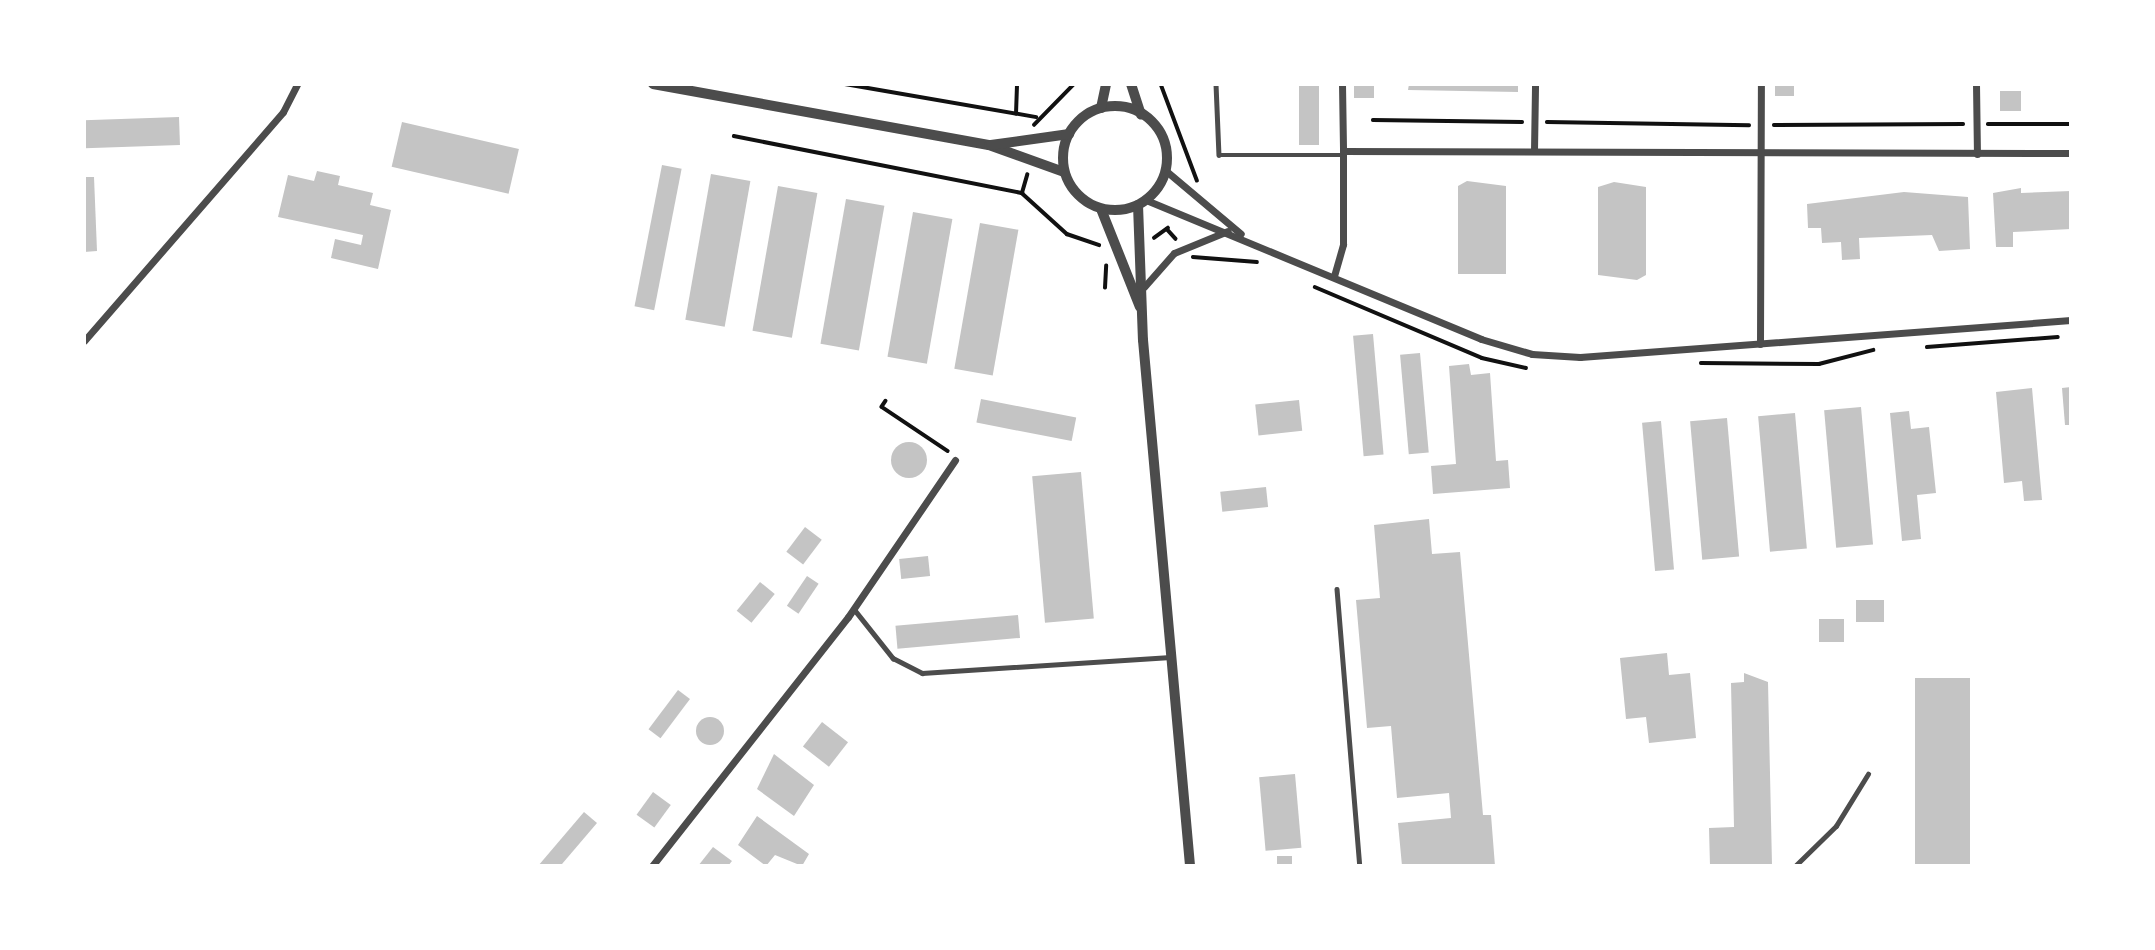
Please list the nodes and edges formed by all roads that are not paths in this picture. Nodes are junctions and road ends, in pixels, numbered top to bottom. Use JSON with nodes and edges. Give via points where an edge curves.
{"nodes":[{"id":1,"x":653,"y":84,"type":"edge"},
{"id":2,"x":1106,"y":84,"type":"edge"},
{"id":3,"x":1131,"y":84,"type":"edge"},
{"id":4,"x":1216,"y":84,"type":"edge"},
{"id":5,"x":1342,"y":84,"type":"edge"},
{"id":6,"x":1535,"y":84,"type":"edge"},
{"id":7,"x":1761,"y":84,"type":"edge"},
{"id":8,"x":1976,"y":84,"type":"edge"},
{"id":9,"x":296,"y":86,"type":"edge"},
{"id":10,"x":1101,"y":108,"type":"junction"},
{"id":11,"x":1141,"y":114,"type":"junction"},
{"id":12,"x":1069,"y":134,"type":"junction"},
{"id":13,"x":989,"y":145,"type":"junction"},
{"id":14,"x":1534,"y":151,"type":"junction"},
{"id":15,"x":1343,"y":153,"type":"junction"},
{"id":16,"x":2071,"y":153,"type":"edge"},
{"id":17,"x":1977,"y":154,"type":"junction"},
{"id":18,"x":1760,"y":156,"type":"junction"},
{"id":19,"x":1165,"y":170,"type":"junction"},
{"id":20,"x":1064,"y":172,"type":"junction"},
{"id":21,"x":1142,"y":202,"type":"junction"},
{"id":22,"x":1101,"y":209,"type":"junction"},
{"id":23,"x":1228,"y":231,"type":"junction"},
{"id":24,"x":1247,"y":239,"type":"junction"},
{"id":25,"x":1334,"y":276,"type":"junction"},
{"id":26,"x":1144,"y":287,"type":"junction"},
{"id":27,"x":1141,"y":309,"type":"junction"},
{"id":28,"x":2071,"y":320,"type":"edge"},
{"id":29,"x":84,"y":341,"type":"edge"},
{"id":30,"x":1760,"y":344,"type":"junction"},
{"id":31,"x":955,"y":458,"type":"road end"},
{"id":32,"x":1337,"y":589,"type":"dead end"},
{"id":33,"x":853,"y":608,"type":"junction"},
{"id":34,"x":1171,"y":657,"type":"junction"},
{"id":35,"x":1868,"y":774,"type":"dead end"},
{"id":36,"x":652,"y":866,"type":"edge"},
{"id":37,"x":1190,"y":866,"type":"edge"},
{"id":38,"x":1360,"y":866,"type":"edge"},
{"id":39,"x":1796,"y":866,"type":"edge"}],
"edges":[{"from":1,"to":13,"type":"street"},
{"from":2,"to":10,"type":"street"},
{"from":3,"to":11,"type":"street"},
{"from":4,"to":15,"type":"lane","via":[[1219,155]]},
{"from":5,"to":15,"type":"street"},
{"from":6,"to":14,"type":"street"},
{"from":7,"to":18,"type":"street"},
{"from":8,"to":17,"type":"street"},
{"from":9,"to":29,"type":"street"},
{"from":10,"to":11,"type":"street"},
{"from":10,"to":12,"type":"street"},
{"from":11,"to":19,"type":"street","via":[[1163,138]]},
{"from":12,"to":13,"type":"street"},
{"from":12,"to":20,"type":"street"},
{"from":13,"to":20,"type":"street"},
{"from":14,"to":15,"type":"street"},
{"from":14,"to":18,"type":"street"},
{"from":15,"to":25,"type":"street","via":[[1343,244]]},
{"from":16,"to":17,"type":"street"},
{"from":17,"to":18,"type":"street"},
{"from":18,"to":30,"type":"street"},
{"from":19,"to":21,"type":"street"},
{"from":19,"to":24,"type":"street"},
{"from":20,"to":22,"type":"street","via":[[1085,201]]},
{"from":21,"to":22,"type":"street"},
{"from":21,"to":23,"type":"street"},
{"from":21,"to":26,"type":"street"},
{"from":22,"to":27,"type":"street"},
{"from":23,"to":24,"type":"street"},
{"from":23,"to":26,"type":"street","via":[[1174,253]]},
{"from":24,"to":25,"type":"street"},
{"from":25,"to":30,"type":"street","via":[[1481,339],[1532,354],[1580,357]]},
{"from":26,"to":27,"type":"street"},
{"from":27,"to":34,"type":"street"},
{"from":28,"to":30,"type":"street"},
{"from":31,"to":33,"type":"street"},
{"from":32,"to":38,"type":"lane"},
{"from":33,"to":34,"type":"lane","via":[[893,658],[922,673]]},
{"from":33,"to":36,"type":"street"},
{"from":34,"to":37,"type":"street"},
{"from":35,"to":39,"type":"lane","via":[[1836,826]]}]}
